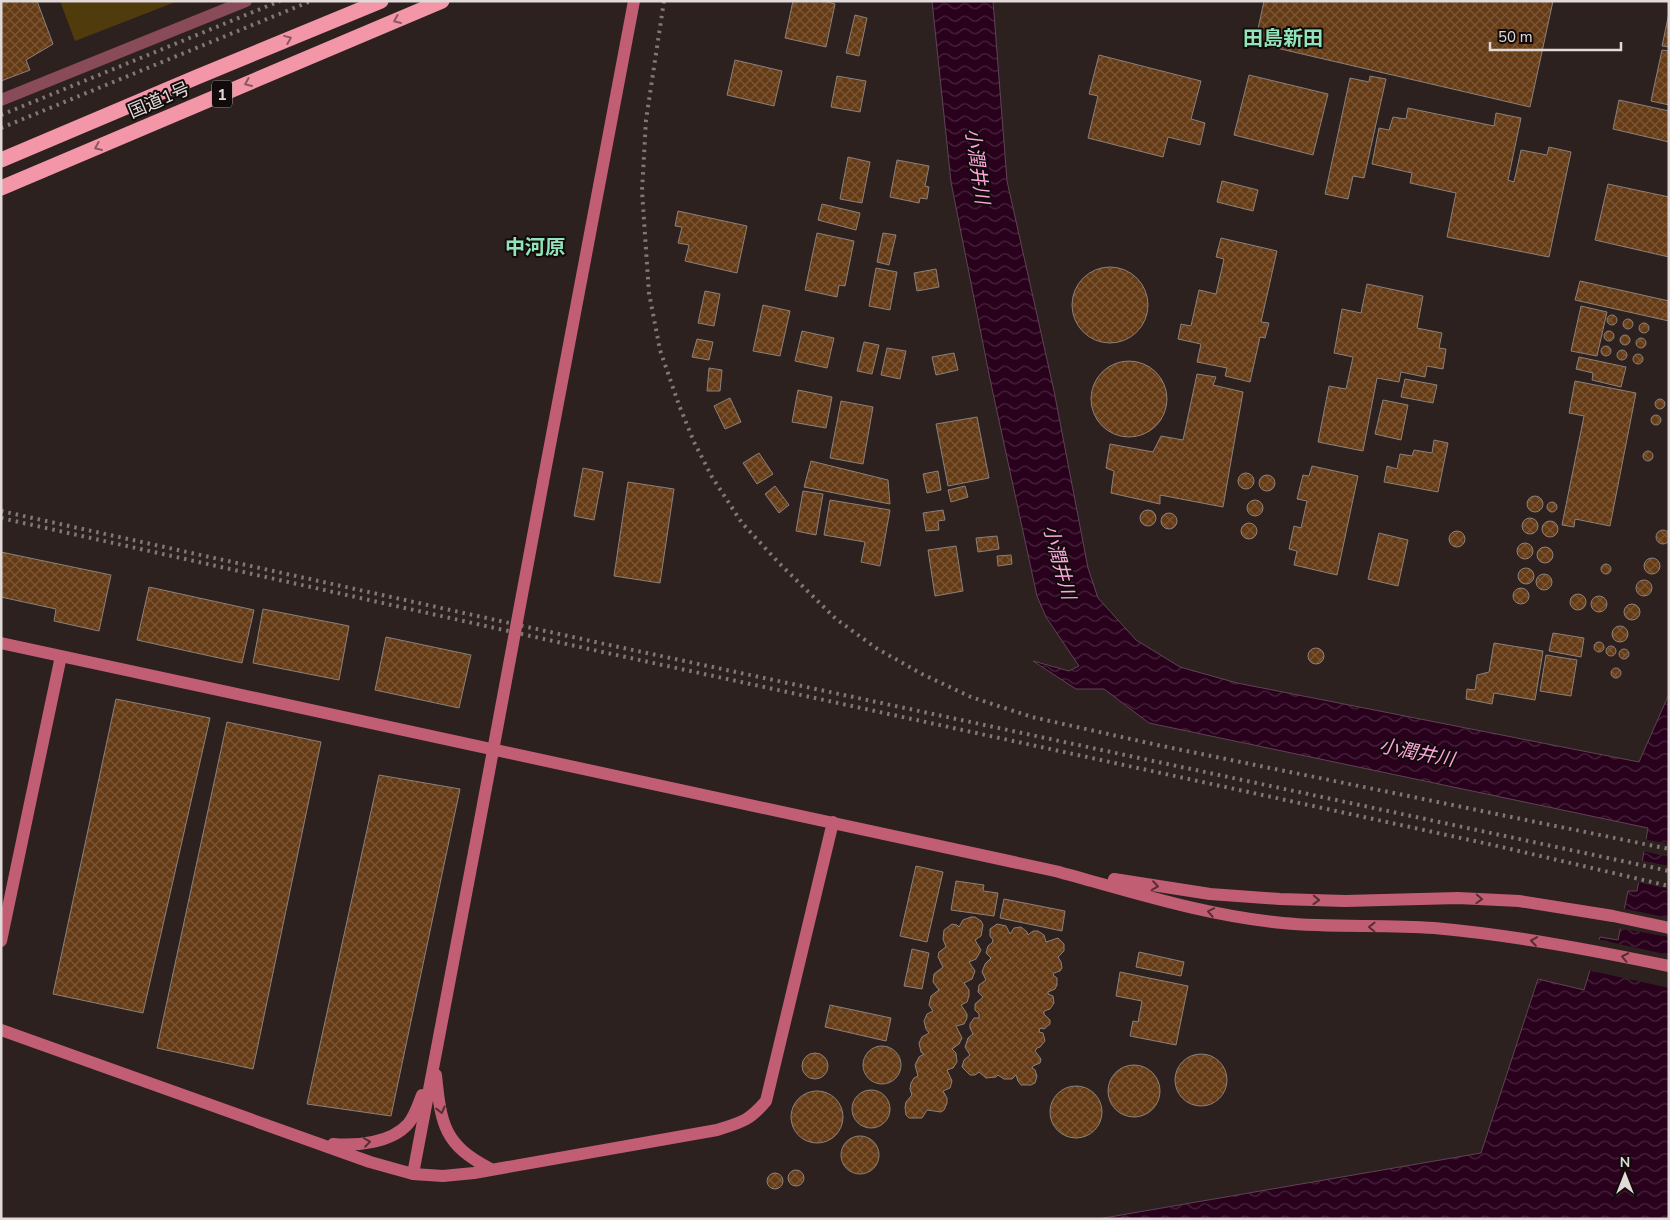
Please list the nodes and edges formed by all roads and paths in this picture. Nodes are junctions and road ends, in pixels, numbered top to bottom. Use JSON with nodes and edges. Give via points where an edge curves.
{"nodes":[{"id":1,"x":246,"y":1,"type":"edge"},
{"id":2,"x":381,"y":1,"type":"edge"},
{"id":3,"x":442,"y":1,"type":"edge"},
{"id":4,"x":634,"y":1,"type":"edge"},
{"id":5,"x":1,"y":100,"type":"edge"},
{"id":6,"x":1,"y":160,"type":"edge"},
{"id":7,"x":1,"y":188,"type":"edge"},
{"id":8,"x":1,"y":643,"type":"edge"},
{"id":9,"x":60,"y":656,"type":"junction"},
{"id":10,"x":833,"y":822,"type":"junction"},
{"id":11,"x":1055,"y":871,"type":"junction"},
{"id":12,"x":1669,"y":928,"type":"edge"},
{"id":13,"x":1,"y":942,"type":"edge"},
{"id":14,"x":1669,"y":966,"type":"edge"},
{"id":15,"x":1,"y":1030,"type":"edge"},
{"id":16,"x":434,"y":1062,"type":"junction"},
{"id":17,"x":318,"y":1142,"type":"junction"},
{"id":18,"x":491,"y":1170,"type":"junction"},
{"id":19,"x":413,"y":1174,"type":"junction"}],
"edges":[{"from":1,"to":5,"type":"street"},
{"from":6,"to":2,"type":"highway","name":"国道1号","number":"1","one_way":true},
{"from":3,"to":7,"type":"highway","name":"国道1号","number":"1","one_way":true},
{"from":4,"to":16,"type":"street","bridge":true},
{"from":8,"to":9,"type":"street"},
{"from":9,"to":10,"type":"street"},
{"from":9,"to":13,"type":"street"},
{"from":10,"to":11,"type":"street"},
{"from":10,"to":18,"type":"street","via":[[766,1101],[754,1115],[717,1130]]},
{"from":11,"to":12,"type":"street","one_way":true,"via":[[1219,894],[1280,899],[1458,898],[1510,901]]},
{"from":14,"to":11,"type":"street","one_way":true,"via":[[1582,948],[1432,928],[1282,923],[1206,911]]},
{"from":15,"to":17,"type":"street"},
{"from":17,"to":16,"type":"street","one_way":true,"via":[[342,1145],[391,1136],[408,1124],[416,1111]]},
{"from":16,"to":18,"type":"street","one_way":true,"via":[[445,1126],[454,1143],[465,1154]]},
{"from":16,"to":19,"type":"street"},
{"from":17,"to":19,"type":"street"},
{"from":18,"to":19,"type":"street","via":[[443,1176]]}]}
